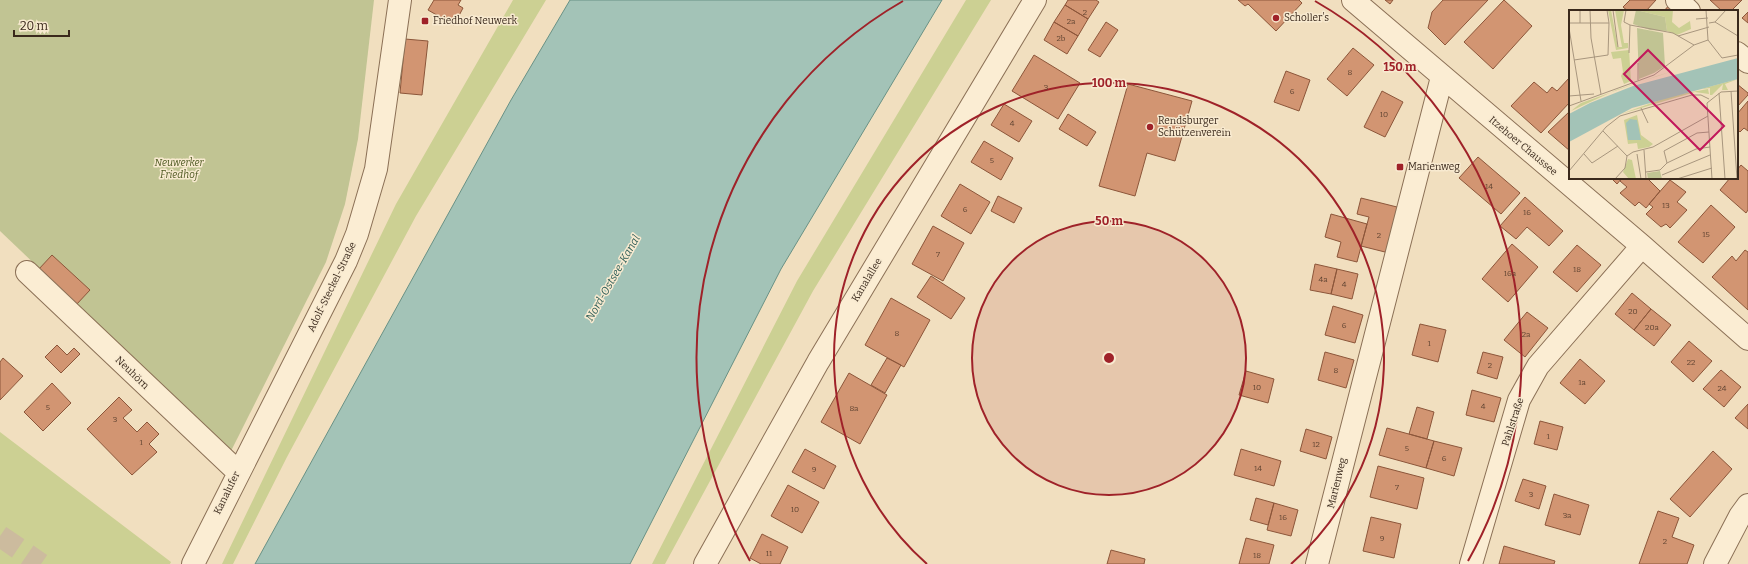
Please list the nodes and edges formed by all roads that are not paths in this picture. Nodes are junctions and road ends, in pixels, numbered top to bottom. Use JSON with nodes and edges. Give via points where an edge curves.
{"nodes":[{"id":1,"x":400,"y":0,"type":"edge"},
{"id":2,"x":1035,"y":0,"type":"edge"},
{"id":3,"x":1353,"y":0,"type":"edge"},
{"id":4,"x":1676,"y":0,"type":"edge"},
{"id":5,"x":1688,"y":10,"type":"edge"},
{"id":6,"x":1738,"y":54,"type":"edge"},
{"id":7,"x":1748,"y":62,"type":"edge"},
{"id":8,"x":1442,"y":77,"type":"junction"},
{"id":9,"x":1642,"y":246,"type":"junction"},
{"id":10,"x":28,"y":272,"type":"dead end"},
{"id":11,"x":1748,"y":339,"type":"edge"},
{"id":12,"x":263,"y":423,"type":"joint"},
{"id":13,"x":238,"y":472,"type":"junction"},
{"id":14,"x":1748,"y":505,"type":"edge"},
{"id":15,"x":193,"y":564,"type":"edge"},
{"id":16,"x":705,"y":564,"type":"edge"},
{"id":17,"x":1317,"y":564,"type":"edge"},
{"id":18,"x":1471,"y":564,"type":"edge"},
{"id":19,"x":1715,"y":564,"type":"edge"}],
"edges":[{"from":1,"to":12,"type":"street","name":"Adolf-Steckel-Straße","via":[[376,169],[357,234],[346,261]]},
{"from":2,"to":16,"type":"street","name":"Kanalallee","via":[[818,362]]},
{"from":3,"to":8,"type":"street","name":"Itzehoer Chaussee"},
{"from":4,"to":5,"type":"street"},
{"from":6,"to":7,"type":"street"},
{"from":8,"to":9,"type":"street","name":"Itzehoer Chaussee"},
{"from":8,"to":17,"type":"street","name":"Marienweg"},
{"from":9,"to":11,"type":"street","name":"Itzehoer Chaussee"},
{"from":9,"to":18,"type":"street","name":"Pahlstraße","via":[[1538,366],[1519,400]]},
{"from":10,"to":13,"type":"street","name":"Neuhörn"},
{"from":12,"to":13,"type":"street","name":"Kanalufer"},
{"from":13,"to":15,"type":"street","name":"Kanalufer"},
{"from":14,"to":19,"type":"street"}]}
